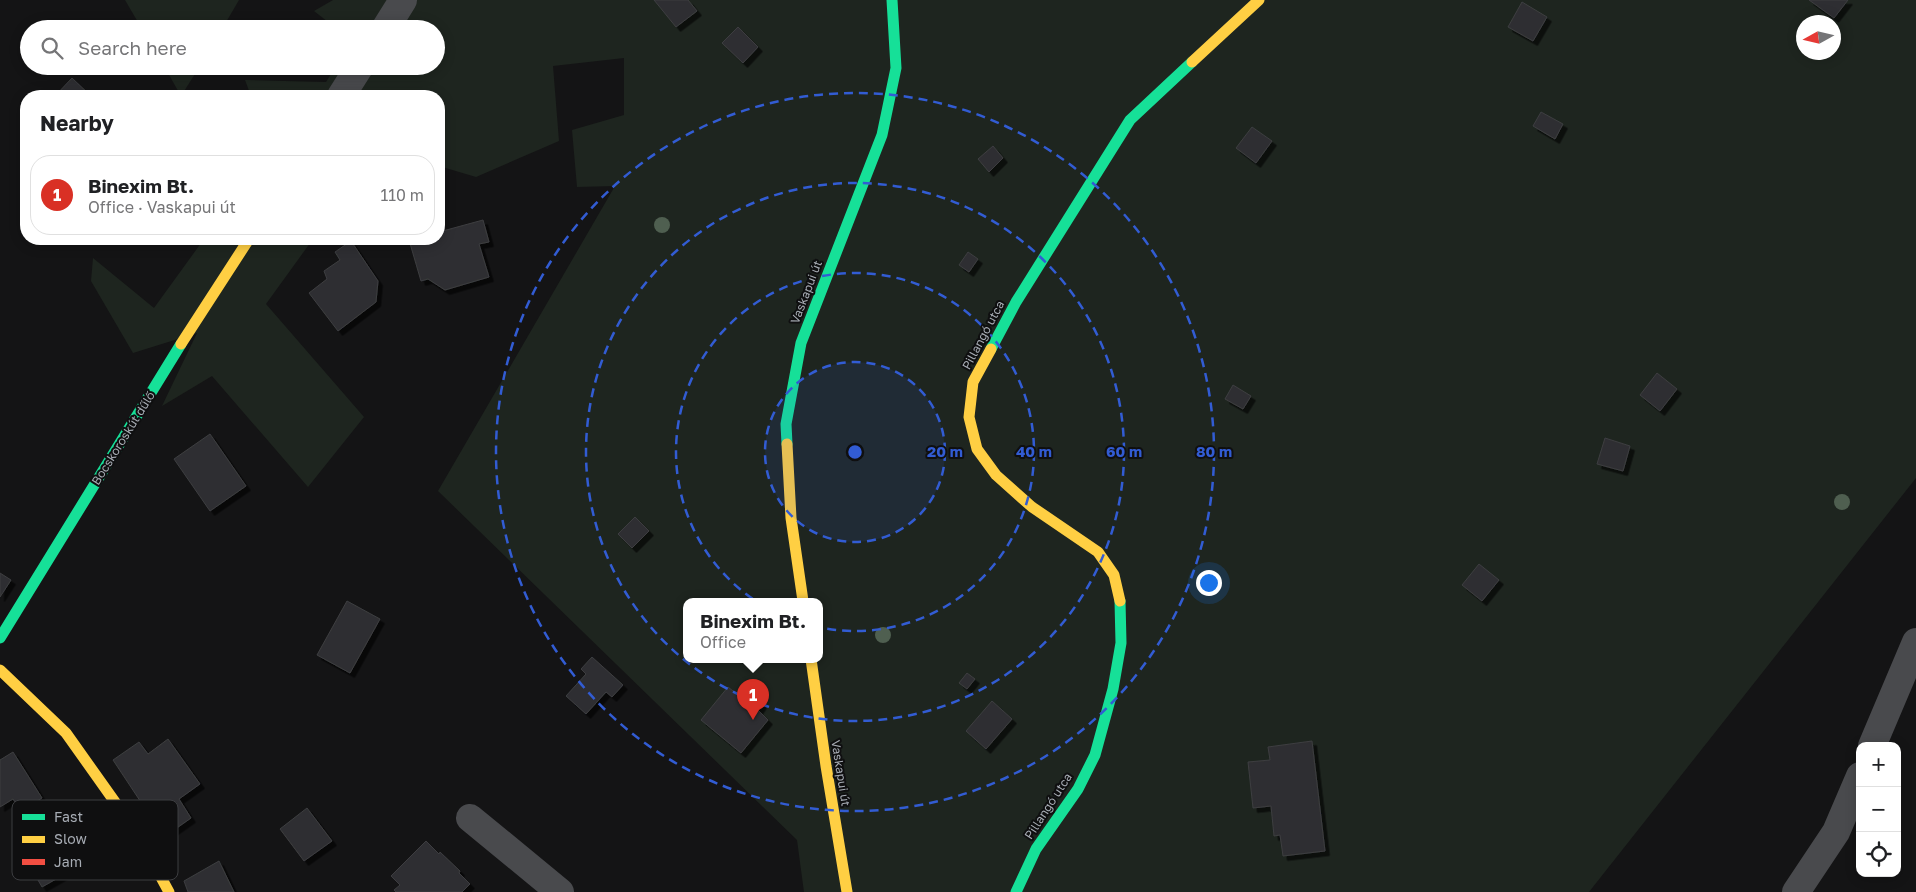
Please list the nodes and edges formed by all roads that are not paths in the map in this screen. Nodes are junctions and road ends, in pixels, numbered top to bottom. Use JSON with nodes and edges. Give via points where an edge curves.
{"nodes":[{"id":1,"x":403,"y":0,"type":"edge"},
{"id":2,"x":892,"y":0,"type":"edge"},
{"id":3,"x":1259,"y":0,"type":"edge"},
{"id":4,"x":391,"y":20,"type":"edge"},
{"id":5,"x":354,"y":75,"type":"edge"},
{"id":6,"x":345,"y":90,"type":"edge"},
{"id":7,"x":245,"y":245,"type":"edge"},
{"id":8,"x":803,"y":598,"type":"edge"},
{"id":9,"x":0,"y":638,"type":"edge"},
{"id":10,"x":1916,"y":642,"type":"edge"},
{"id":11,"x":812,"y":663,"type":"edge"},
{"id":12,"x":0,"y":670,"type":"edge"},
{"id":13,"x":1874,"y":742,"type":"edge"},
{"id":14,"x":1856,"y":785,"type":"edge"},
{"id":15,"x":114,"y":800,"type":"edge"},
{"id":16,"x":470,"y":818,"type":"dead end"},
{"id":17,"x":162,"y":880,"type":"edge"},
{"id":18,"x":169,"y":892,"type":"edge"},
{"id":19,"x":560,"y":892,"type":"edge"},
{"id":20,"x":847,"y":892,"type":"edge"},
{"id":21,"x":1016,"y":892,"type":"edge"},
{"id":22,"x":1796,"y":892,"type":"edge"}],
"edges":[{"from":1,"to":4,"type":"street"},
{"from":2,"to":8,"type":"street","name":"Vaskapui út","via":[[896,68],[882,135],[801,342],[786,424],[791,518]]},
{"from":3,"to":21,"type":"street","name":"Pillangó utca","via":[[1130,120],[1016,302],[973,382],[969,417],[977,449],[996,475],[1032,507],[1098,552],[1114,575],[1121,606],[1121,643],[1113,689],[1095,755],[1078,789],[1036,850]]},
{"from":5,"to":6,"type":"street"},
{"from":7,"to":9,"type":"street","name":"Bocskoroskút dűlő"},
{"from":10,"to":13,"type":"street"},
{"from":11,"to":20,"type":"street","name":"Vaskapui út"},
{"from":12,"to":15,"type":"street","via":[[66,733]]},
{"from":14,"to":22,"type":"street","via":[[1836,832]]},
{"from":16,"to":19,"type":"street"},
{"from":17,"to":18,"type":"street"}]}
